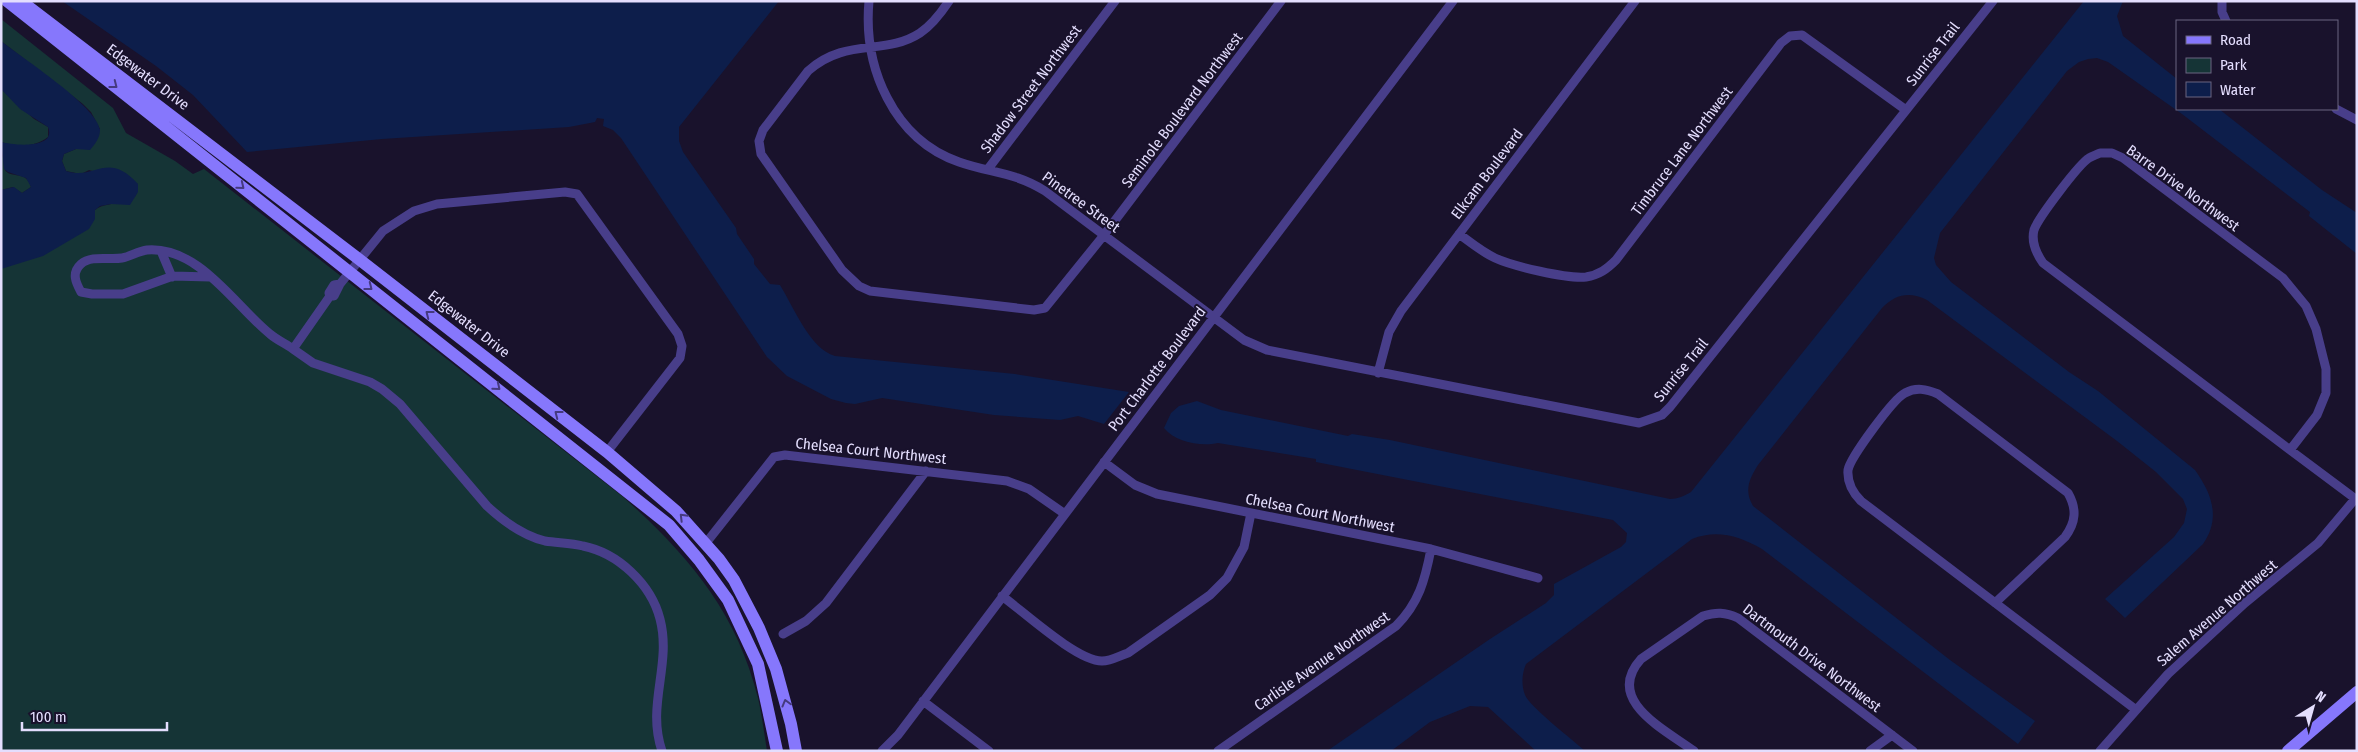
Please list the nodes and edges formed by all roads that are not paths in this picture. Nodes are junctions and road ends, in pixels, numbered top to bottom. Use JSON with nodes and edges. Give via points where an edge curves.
{"nodes":[{"id":1,"x":7,"y":1,"type":"edge"},
{"id":2,"x":21,"y":1,"type":"edge"},
{"id":3,"x":869,"y":1,"type":"edge"},
{"id":4,"x":949,"y":1,"type":"edge"},
{"id":5,"x":1115,"y":1,"type":"edge"},
{"id":6,"x":1281,"y":1,"type":"edge"},
{"id":7,"x":1453,"y":1,"type":"edge"},
{"id":8,"x":1635,"y":1,"type":"edge"},
{"id":9,"x":2222,"y":1,"type":"edge"},
{"id":10,"x":1988,"y":3,"type":"edge"},
{"id":11,"x":2226,"y":20,"type":"edge"},
{"id":12,"x":871,"y":46,"type":"junction"},
{"id":13,"x":1906,"y":110,"type":"junction"},
{"id":14,"x":2338,"y":110,"type":"edge"},
{"id":15,"x":2357,"y":120,"type":"edge"},
{"id":16,"x":988,"y":169,"type":"junction"},
{"id":17,"x":1459,"y":234,"type":"junction"},
{"id":18,"x":1104,"y":235,"type":"junction"},
{"id":19,"x":160,"y":251,"type":"junction"},
{"id":20,"x":360,"y":260,"type":"junction"},
{"id":21,"x":350,"y":272,"type":"junction"},
{"id":22,"x":172,"y":277,"type":"junction"},
{"id":23,"x":210,"y":277,"type":"junction"},
{"id":24,"x":1213,"y":318,"type":"junction"},
{"id":25,"x":293,"y":349,"type":"junction"},
{"id":26,"x":1378,"y":373,"type":"junction"},
{"id":27,"x":2290,"y":450,"type":"junction"},
{"id":28,"x":607,"y":452,"type":"junction"},
{"id":29,"x":1104,"y":462,"type":"junction"},
{"id":30,"x":926,"y":471,"type":"junction"},
{"id":31,"x":2356,"y":499,"type":"edge"},
{"id":32,"x":1065,"y":514,"type":"junction"},
{"id":33,"x":1251,"y":514,"type":"junction"},
{"id":34,"x":706,"y":543,"type":"junction"},
{"id":35,"x":1431,"y":549,"type":"junction"},
{"id":36,"x":1538,"y":578,"type":"dead end"},
{"id":37,"x":1002,"y":596,"type":"junction"},
{"id":38,"x":1995,"y":602,"type":"junction"},
{"id":39,"x":783,"y":634,"type":"dead end"},
{"id":40,"x":2357,"y":692,"type":"edge"},
{"id":41,"x":923,"y":701,"type":"junction"},
{"id":42,"x":2135,"y":709,"type":"junction"},
{"id":43,"x":1892,"y":735,"type":"junction"},
{"id":44,"x":662,"y":751,"type":"edge"},
{"id":45,"x":777,"y":751,"type":"edge"},
{"id":46,"x":796,"y":751,"type":"edge"},
{"id":47,"x":882,"y":751,"type":"edge"},
{"id":48,"x":989,"y":751,"type":"edge"},
{"id":49,"x":1218,"y":751,"type":"edge"},
{"id":50,"x":1694,"y":751,"type":"edge"},
{"id":51,"x":1870,"y":751,"type":"edge"},
{"id":52,"x":1913,"y":751,"type":"edge"},
{"id":53,"x":2100,"y":751,"type":"edge"},
{"id":54,"x":2288,"y":751,"type":"edge"}],
"edges":[{"from":1,"to":21,"type":"street","name":"Edgewater Drive","one_way":true},
{"from":2,"to":20,"type":"street","name":"Edgewater Drive"},
{"from":3,"to":12,"type":"street","name":"Pinetree Street"},
{"from":4,"to":12,"type":"street","name":"Seminole Boulevard Northwest","via":[[920,33],[898,42]]},
{"from":5,"to":16,"type":"street","name":"Shadow Street Northwest"},
{"from":6,"to":18,"type":"street","name":"Seminole Boulevard Northwest"},
{"from":7,"to":24,"type":"street","name":"Port Charlotte Boulevard"},
{"from":8,"to":17,"type":"street","name":"Elkcam Boulevard"},
{"from":9,"to":11,"type":"street"},
{"from":10,"to":13,"type":"street","name":"Sunrise Trail"},
{"from":12,"to":16,"type":"street","name":"Pinetree Street","via":[[886,98],[910,132],[944,156]]},
{"from":12,"to":18,"type":"street","name":"Seminole Boulevard Northwest","via":[[838,52],[817,63],[763,130],[759,141],[761,154],[850,279],[870,291],[1034,310],[1045,308]]},
{"from":13,"to":17,"type":"street","name":"Timbruce Lane Northwest","via":[[1802,34],[1790,36],[1781,43],[1607,269],[1584,277],[1517,265],[1494,258]]},
{"from":13,"to":26,"type":"street","name":"Sunrise Trail","via":[[1662,415],[1639,423],[1628,422]]},
{"from":14,"to":15,"type":"street"},
{"from":16,"to":18,"type":"street","name":"Pinetree Street","via":[[1035,184]]},
{"from":17,"to":26,"type":"street","name":"Elkcam Boulevard","via":[[1394,321]]},
{"from":18,"to":24,"type":"street","name":"Pinetree Street"},
{"from":19,"to":22,"type":"street"},
{"from":19,"to":22,"type":"street","via":[[146,250],[123,258],[97,258],[81,264],[75,282],[81,292],[122,294]]},
{"from":19,"to":23,"type":"street","via":[[190,260]]},
{"from":20,"to":21,"type":"street"},
{"from":28,"to":20,"type":"street","name":"Edgewater Drive","one_way":true},
{"from":20,"to":28,"type":"street","via":[[392,223],[425,207],[565,192],[577,194],[678,334],[682,346],[680,358]]},
{"from":21,"to":25,"type":"street","via":[[328,293],[330,296]]},
{"from":21,"to":45,"type":"street","name":"Edgewater Drive","one_way":true,"via":[[655,512],[683,539],[728,600],[758,664]]},
{"from":22,"to":23,"type":"street"},
{"from":23,"to":25,"type":"street","via":[[270,334]]},
{"from":24,"to":26,"type":"street","name":"Sunrise Trail","via":[[1244,340],[1267,350]]},
{"from":24,"to":29,"type":"street","name":"Port Charlotte Boulevard"},
{"from":25,"to":44,"type":"street","via":[[313,363],[382,388],[400,404],[486,506],[521,532],[600,551],[635,575],[658,610],[662,628],[663,668],[656,703],[656,729]]},
{"from":27,"to":27,"type":"street","name":"Barre Drive Northwest","via":[[2323,405],[2328,381],[2316,329],[2299,296],[2283,278],[2123,158],[2100,153],[2088,158],[2034,229],[2036,252],[2043,262]]},
{"from":27,"to":31,"type":"street","name":"Barre Drive Northwest"},
{"from":34,"to":28,"type":"street","name":"Edgewater Drive","one_way":true,"via":[[658,494]]},
{"from":29,"to":32,"type":"street","name":"Port Charlotte Boulevard"},
{"from":29,"to":33,"type":"street","name":"Chelsea Court Northwest","via":[[1135,485],[1157,494]]},
{"from":30,"to":32,"type":"street","name":"Chelsea Court Northwest","via":[[995,478],[1018,484],[1040,495]]},
{"from":30,"to":34,"type":"street","name":"Chelsea Court Northwest","via":[[786,455],[774,457]]},
{"from":30,"to":39,"type":"street","via":[[826,603],[806,622]]},
{"from":31,"to":42,"type":"street","name":"Salem Avenue Northwest","via":[[2318,543],[2205,638]]},
{"from":32,"to":37,"type":"street","name":"Port Charlotte Boulevard"},
{"from":33,"to":35,"type":"street","name":"Chelsea Court Northwest"},
{"from":33,"to":37,"type":"street","via":[[1239,558],[1219,587],[1128,652],[1113,659],[1101,661],[1078,654]]},
{"from":46,"to":34,"type":"street","name":"Edgewater Drive","one_way":true,"via":[[766,641],[734,580]]},
{"from":35,"to":36,"type":"street","name":"Chelsea Court Northwest"},
{"from":35,"to":49,"type":"street","name":"Carlisle Avenue Northwest","via":[[1421,591],[1415,604],[1396,626]]},
{"from":37,"to":41,"type":"street","name":"Port Charlotte Boulevard"},
{"from":38,"to":38,"type":"street","via":[[2065,537],[2072,527],[2074,504],[2068,493],[1938,394],[1915,389],[1894,402],[1852,458],[1848,481],[1861,501]]},
{"from":38,"to":42,"type":"street"},
{"from":40,"to":54,"type":"street"},
{"from":41,"to":47,"type":"street","name":"Port Charlotte Boulevard"},
{"from":41,"to":48,"type":"street"},
{"from":42,"to":53,"type":"street","name":"Salem Avenue Northwest"},
{"from":43,"to":50,"type":"street","name":"Dartmouth Drive Northwest","via":[[1738,618],[1715,612],[1703,616],[1641,659],[1629,679],[1629,691],[1642,711]]},
{"from":43,"to":51,"type":"street"},
{"from":43,"to":52,"type":"street","name":"Dartmouth Drive Northwest"}]}
